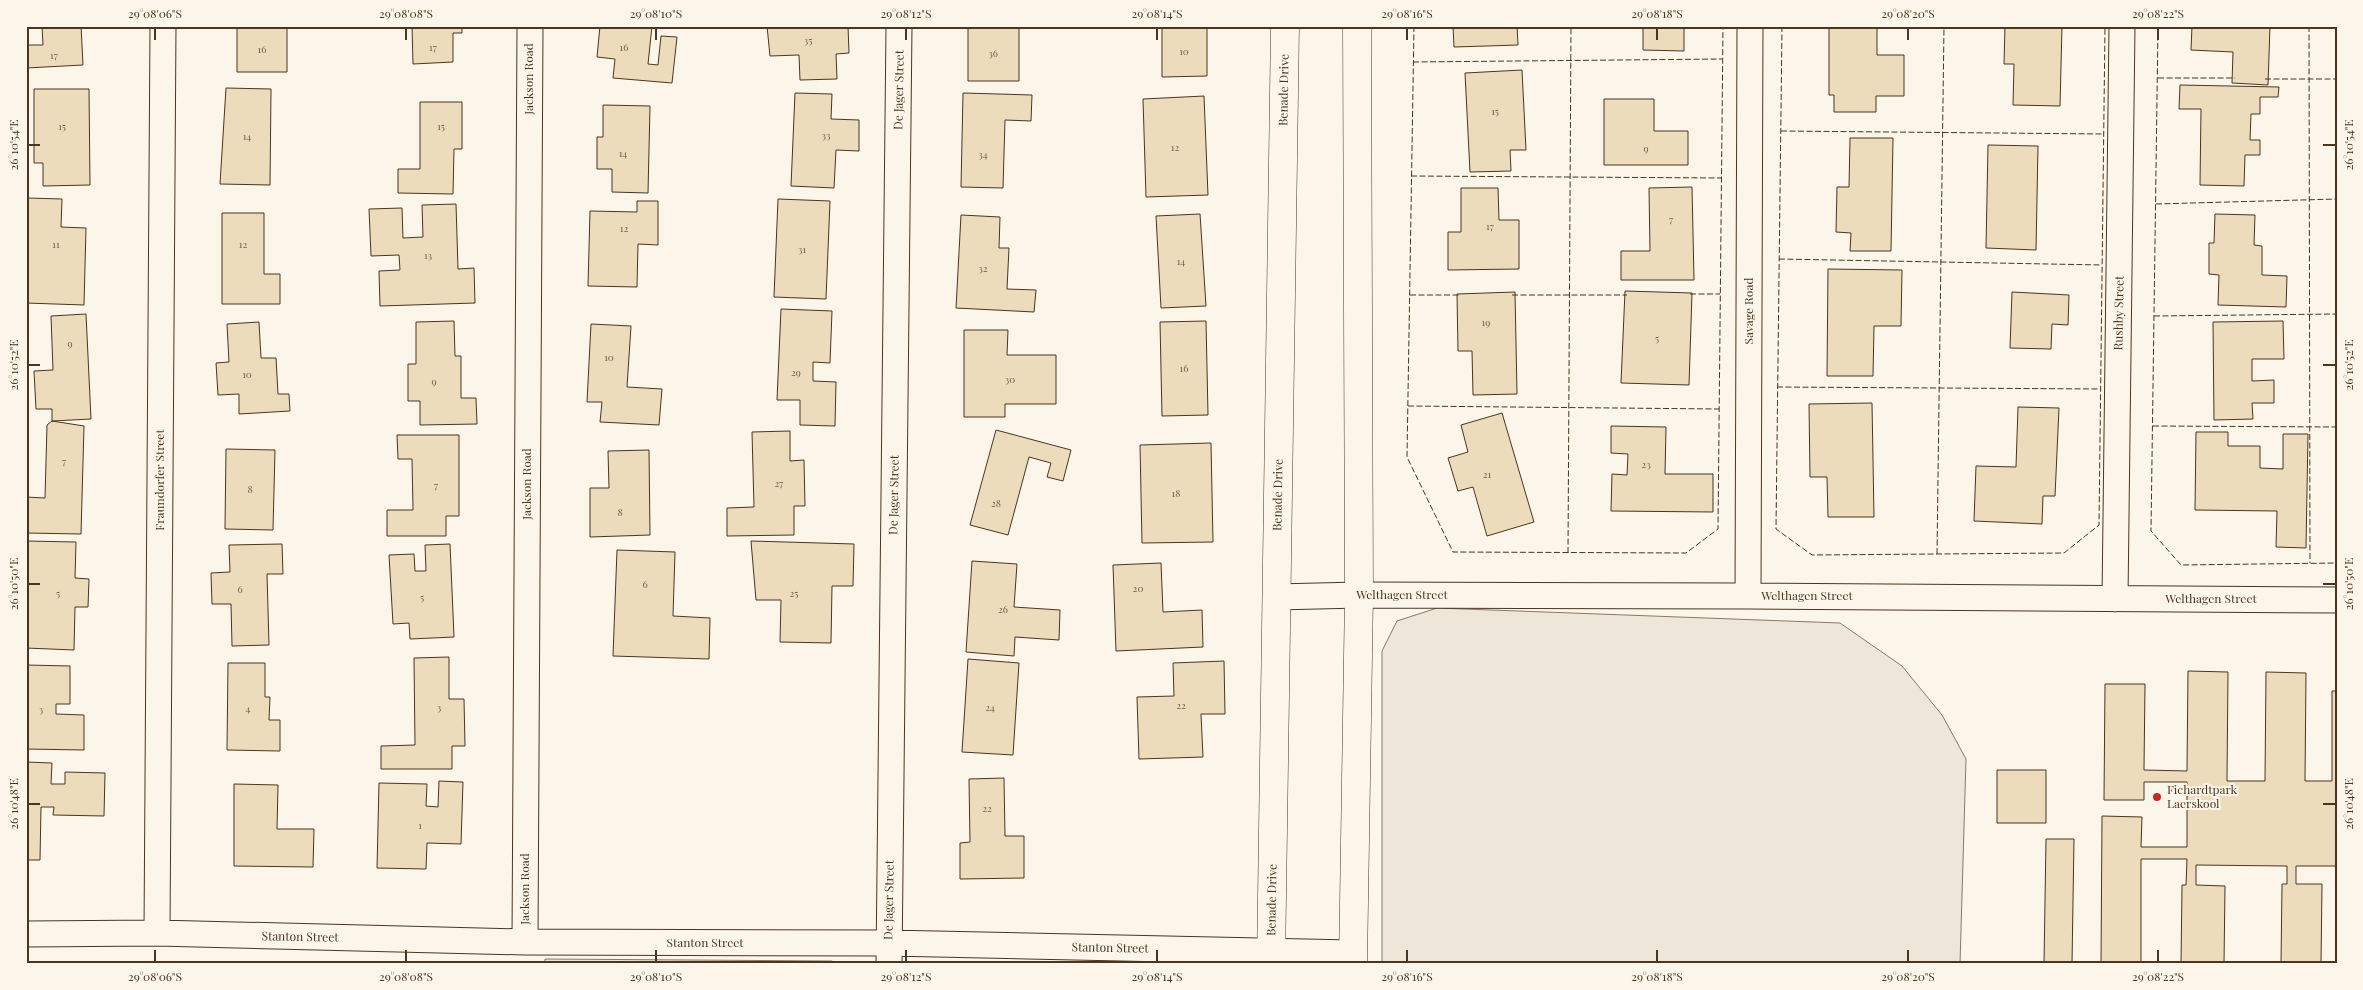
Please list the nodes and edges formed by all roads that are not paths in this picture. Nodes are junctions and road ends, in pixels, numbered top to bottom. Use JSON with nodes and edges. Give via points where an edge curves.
{"nodes":[{"id":1,"x":163,"y":26,"type":"edge"},
{"id":2,"x":530,"y":26,"type":"edge"},
{"id":3,"x":899,"y":26,"type":"edge"},
{"id":4,"x":1285,"y":26,"type":"edge"},
{"id":5,"x":1357,"y":26,"type":"edge"},
{"id":6,"x":1750,"y":26,"type":"edge"},
{"id":7,"x":2122,"y":26,"type":"edge"},
{"id":8,"x":1359,"y":595,"type":"junction"},
{"id":9,"x":1748,"y":596,"type":"junction"},
{"id":10,"x":1276,"y":597,"type":"junction"},
{"id":11,"x":2115,"y":599,"type":"junction"},
{"id":12,"x":2337,"y":600,"type":"edge"},
{"id":13,"x":156,"y":933,"type":"junction"},
{"id":14,"x":26,"y":934,"type":"edge"},
{"id":15,"x":525,"y":942,"type":"junction"},
{"id":16,"x":889,"y":953,"type":"edge"},
{"id":17,"x":1271,"y":958,"type":"edge"},
{"id":18,"x":1353,"y":959,"type":"edge"}],
"edges":[{"from":1,"to":13,"type":"street","name":"Fraundorfer Street"},
{"from":2,"to":15,"type":"street","name":"Jackson Road"},
{"from":3,"to":16,"type":"street","name":"De Jager Street"},
{"from":4,"to":10,"type":"street","name":"Benade Drive"},
{"from":5,"to":8,"type":"street"},
{"from":6,"to":9,"type":"street","name":"Savage Road"},
{"from":7,"to":11,"type":"street","name":"Rushby Street"},
{"from":8,"to":9,"type":"street","name":"Welthagen Street"},
{"from":8,"to":10,"type":"street","name":"Welthagen Street"},
{"from":8,"to":18,"type":"street"},
{"from":9,"to":11,"type":"street","name":"Welthagen Street"},
{"from":10,"to":17,"type":"street","name":"Benade Drive"},
{"from":11,"to":12,"type":"street","name":"Welthagen Street"},
{"from":13,"to":14,"type":"street","name":"Stanton Street"},
{"from":13,"to":15,"type":"street","name":"Stanton Street"},
{"from":15,"to":16,"type":"street","name":"Stanton Street"},
{"from":16,"to":17,"type":"street","name":"Stanton Street"},
{"from":17,"to":18,"type":"street","name":"Stanton Street"}]}
